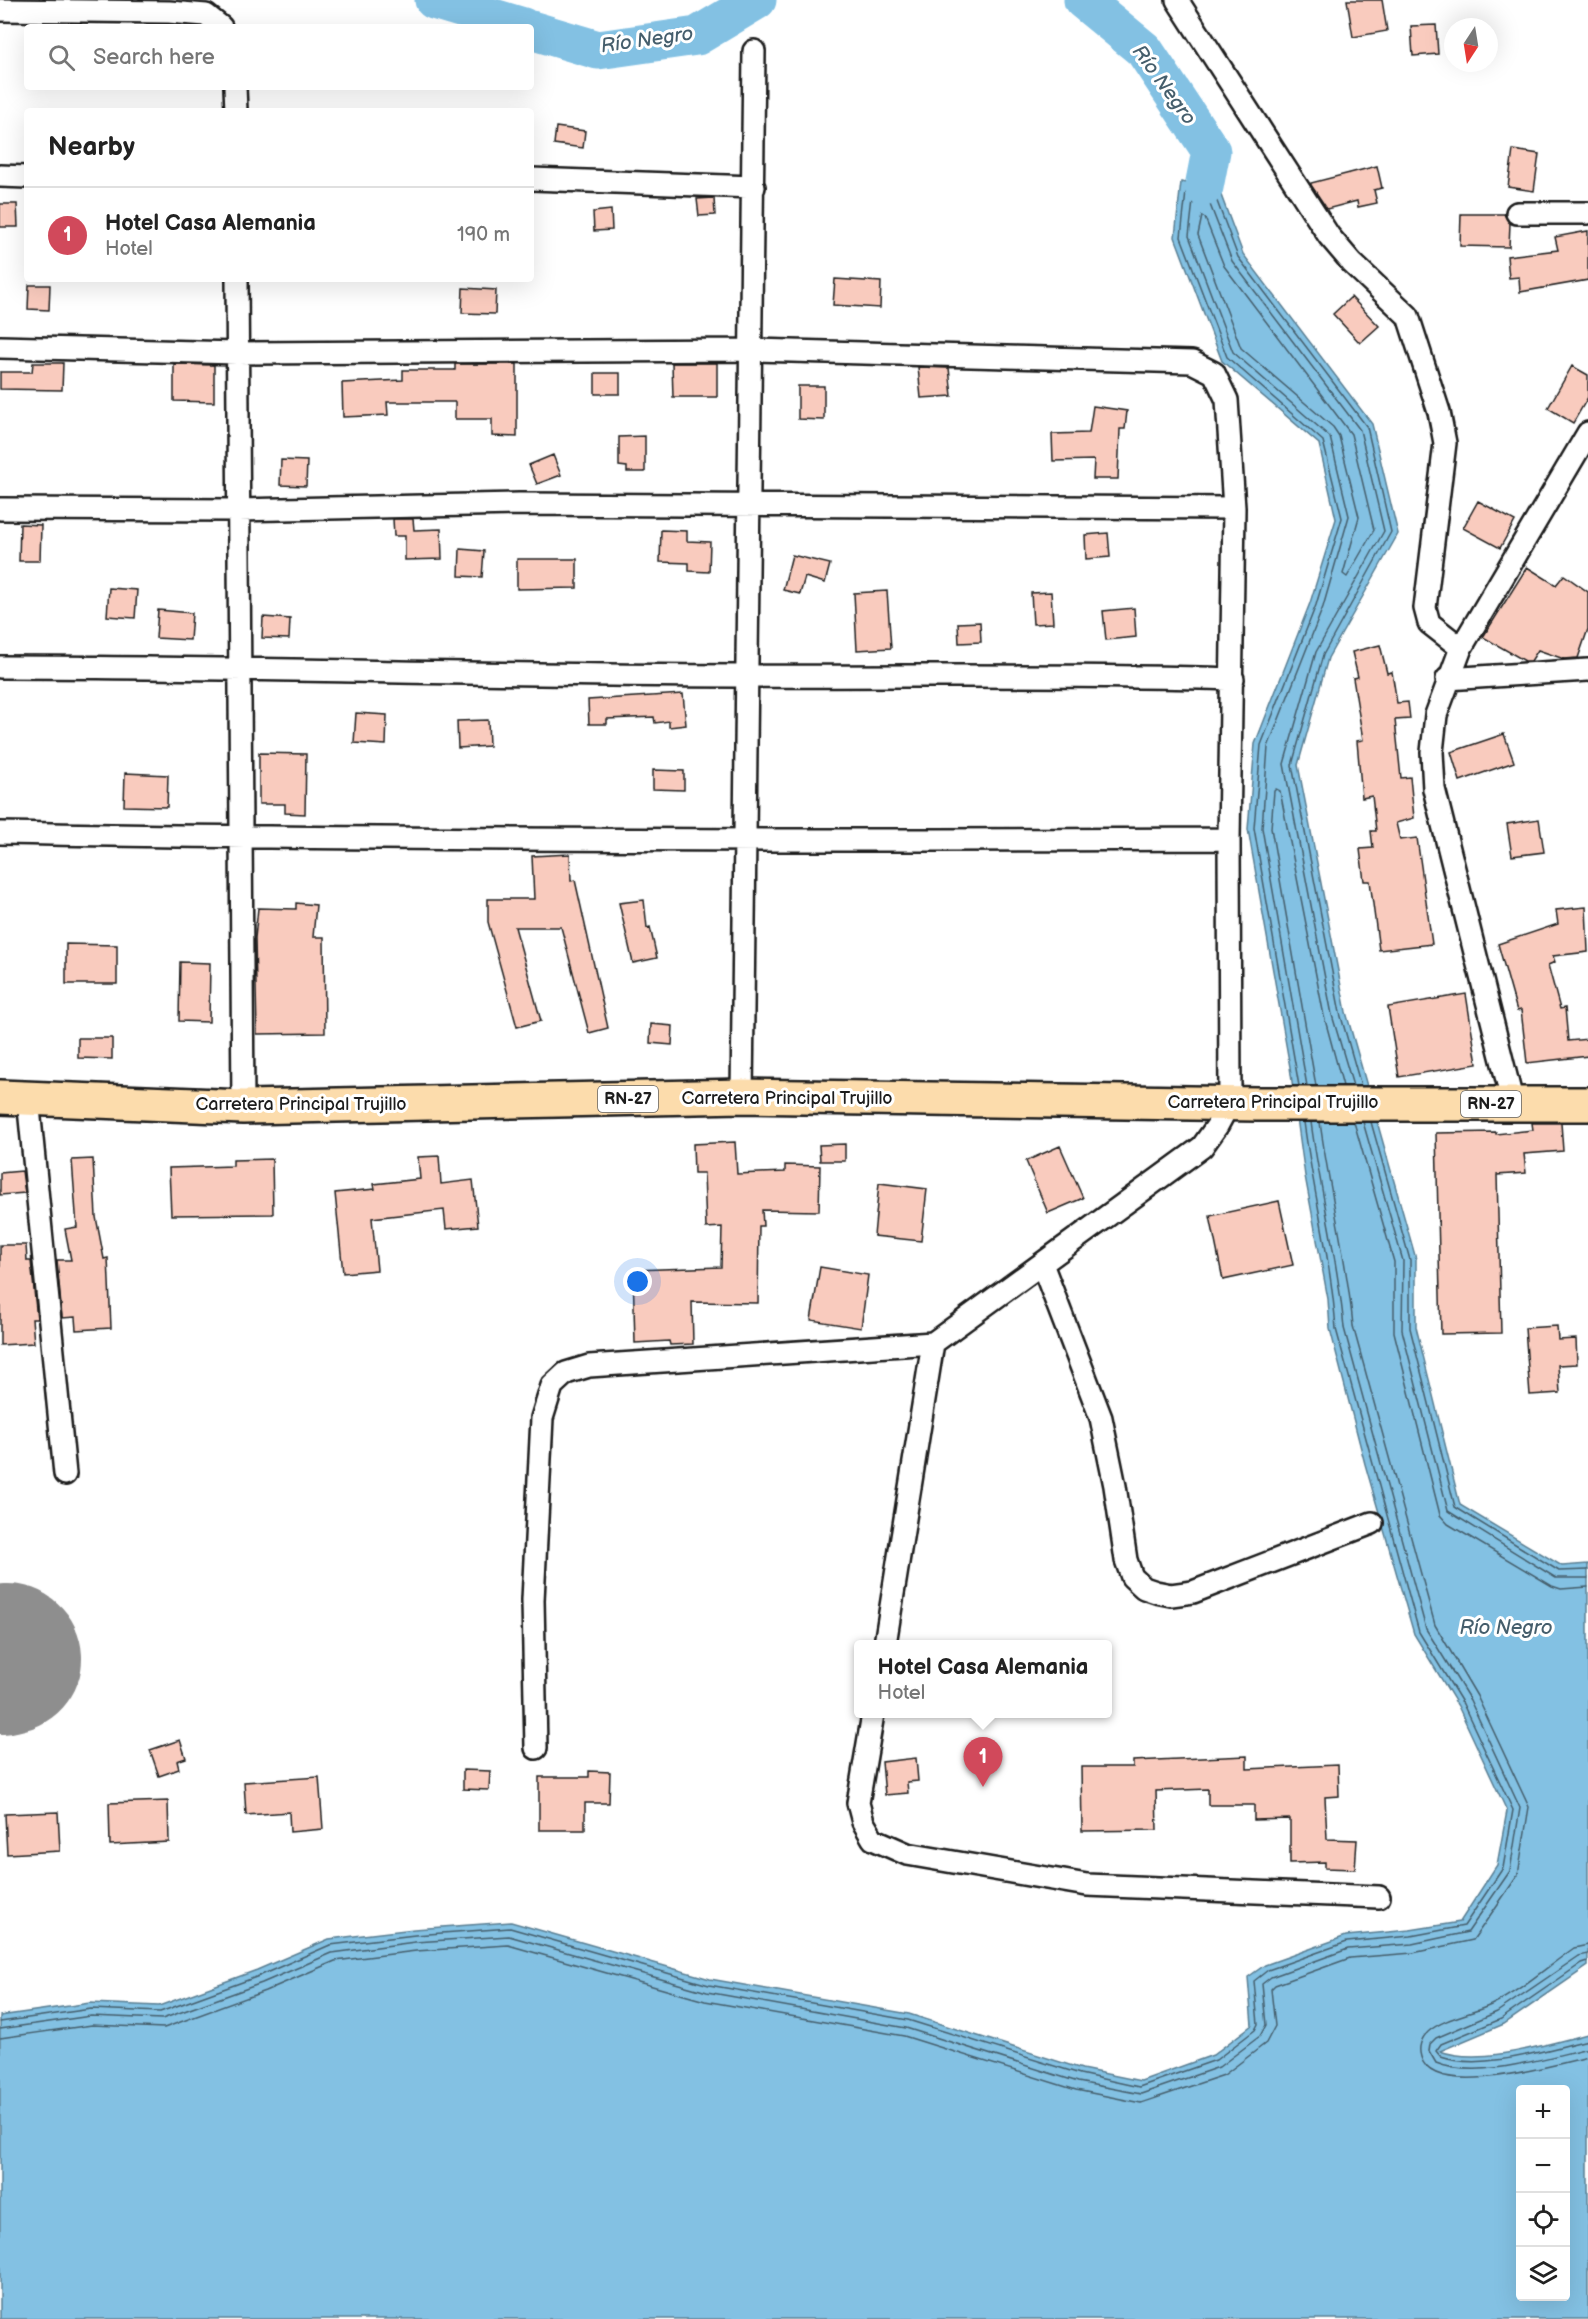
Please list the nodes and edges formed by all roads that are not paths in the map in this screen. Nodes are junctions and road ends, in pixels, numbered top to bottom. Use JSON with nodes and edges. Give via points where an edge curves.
{"nodes":[{"id":1,"x":1177,"y":0,"type":"edge"},
{"id":2,"x":0,"y":10,"type":"edge"},
{"id":3,"x":217,"y":24,"type":"edge"},
{"id":4,"x":754,"y":51,"type":"dead end"},
{"id":5,"x":235,"y":90,"type":"edge"},
{"id":6,"x":236,"y":108,"type":"edge"},
{"id":7,"x":0,"y":176,"type":"edge"},
{"id":8,"x":24,"y":177,"type":"edge"},
{"id":9,"x":534,"y":179,"type":"edge"},
{"id":10,"x":754,"y":187,"type":"junction"},
{"id":11,"x":1517,"y":213,"type":"dead end"},
{"id":12,"x":1588,"y":213,"type":"edge"},
{"id":13,"x":237,"y":282,"type":"edge"},
{"id":14,"x":0,"y":347,"type":"edge"},
{"id":15,"x":751,"y":350,"type":"junction"},
{"id":16,"x":237,"y":353,"type":"junction"},
{"id":17,"x":1588,"y":433,"type":"edge"},
{"id":18,"x":750,"y":504,"type":"junction"},
{"id":19,"x":1234,"y":508,"type":"junction"},
{"id":20,"x":0,"y":509,"type":"edge"},
{"id":21,"x":238,"y":510,"type":"junction"},
{"id":22,"x":1461,"y":648,"type":"junction"},
{"id":23,"x":0,"y":667,"type":"edge"},
{"id":24,"x":240,"y":667,"type":"junction"},
{"id":25,"x":1588,"y":670,"type":"edge"},
{"id":26,"x":747,"y":676,"type":"junction"},
{"id":27,"x":1233,"y":679,"type":"junction"},
{"id":28,"x":1447,"y":679,"type":"junction"},
{"id":29,"x":0,"y":833,"type":"edge"},
{"id":30,"x":241,"y":838,"type":"junction"},
{"id":31,"x":1229,"y":839,"type":"junction"},
{"id":32,"x":745,"y":841,"type":"junction"},
{"id":33,"x":742,"y":1096,"type":"junction"},
{"id":34,"x":14,"y":1097,"type":"edge"},
{"id":35,"x":1244,"y":1103,"type":"junction"},
{"id":36,"x":1513,"y":1104,"type":"junction"},
{"id":37,"x":1588,"y":1104,"type":"edge"},
{"id":38,"x":243,"y":1107,"type":"junction"},
{"id":39,"x":1042,"y":1264,"type":"junction"},
{"id":40,"x":933,"y":1343,"type":"junction"},
{"id":41,"x":65,"y":1474,"type":"dead end"},
{"id":42,"x":1372,"y":1523,"type":"dead end"},
{"id":43,"x":886,"y":1640,"type":"edge"},
{"id":44,"x":872,"y":1718,"type":"edge"},
{"id":45,"x":536,"y":1748,"type":"dead end"},
{"id":46,"x":1379,"y":1897,"type":"dead end"}],
"edges":[{"from":1,"to":22,"type":"street","via":[[1329,236],[1408,316],[1446,443],[1425,608],[1429,623]]},
{"from":2,"to":3,"type":"street","via":[[169,12],[206,15]]},
{"from":4,"to":10,"type":"street"},
{"from":5,"to":6,"type":"street"},
{"from":7,"to":8,"type":"street"},
{"from":9,"to":10,"type":"street"},
{"from":10,"to":15,"type":"street"},
{"from":11,"to":12,"type":"street"},
{"from":13,"to":16,"type":"street"},
{"from":14,"to":16,"type":"street"},
{"from":15,"to":16,"type":"street"},
{"from":15,"to":18,"type":"street"},
{"from":15,"to":19,"type":"street","via":[[1192,362],[1214,373],[1227,400]]},
{"from":16,"to":21,"type":"street"},
{"from":17,"to":22,"type":"street"},
{"from":18,"to":19,"type":"street"},
{"from":18,"to":21,"type":"street"},
{"from":18,"to":26,"type":"street"},
{"from":19,"to":27,"type":"street"},
{"from":20,"to":21,"type":"street"},
{"from":21,"to":24,"type":"street"},
{"from":22,"to":28,"type":"street"},
{"from":23,"to":24,"type":"street"},
{"from":24,"to":26,"type":"street"},
{"from":24,"to":30,"type":"street"},
{"from":25,"to":28,"type":"street"},
{"from":26,"to":27,"type":"street","via":[[1116,675]]},
{"from":26,"to":32,"type":"street"},
{"from":27,"to":31,"type":"street"},
{"from":28,"to":36,"type":"street","via":[[1434,733],[1434,789]]},
{"from":29,"to":30,"type":"street"},
{"from":30,"to":32,"type":"street"},
{"from":30,"to":38,"type":"street"},
{"from":31,"to":32,"type":"street"},
{"from":31,"to":35,"type":"street"},
{"from":32,"to":33,"type":"street"},
{"from":33,"to":35,"type":"main road","name":"Carretera Principal Trujillo","number":"RN-27"},
{"from":33,"to":38,"type":"main road","name":"Carretera Principal Trujillo","number":"RN-27"},
{"from":34,"to":38,"type":"main road","name":"Carretera Principal Trujillo","number":"RN-27"},
{"from":34,"to":41,"type":"street"},
{"from":35,"to":36,"type":"main road","name":"Carretera Principal Trujillo","number":"RN-27"},
{"from":35,"to":39,"type":"street","via":[[1217,1126],[1202,1147]]},
{"from":36,"to":37,"type":"main road","number":"RN-27"},
{"from":39,"to":40,"type":"street"},
{"from":39,"to":42,"type":"street","via":[[1101,1418],[1126,1560],[1132,1577],[1144,1588],[1171,1595],[1193,1592]]},
{"from":40,"to":43,"type":"street"},
{"from":40,"to":45,"type":"street","via":[[589,1366],[566,1373],[552,1386],[542,1418],[533,1600]]},
{"from":44,"to":46,"type":"street","via":[[858,1803],[873,1839],[907,1854],[1088,1885]]}]}
